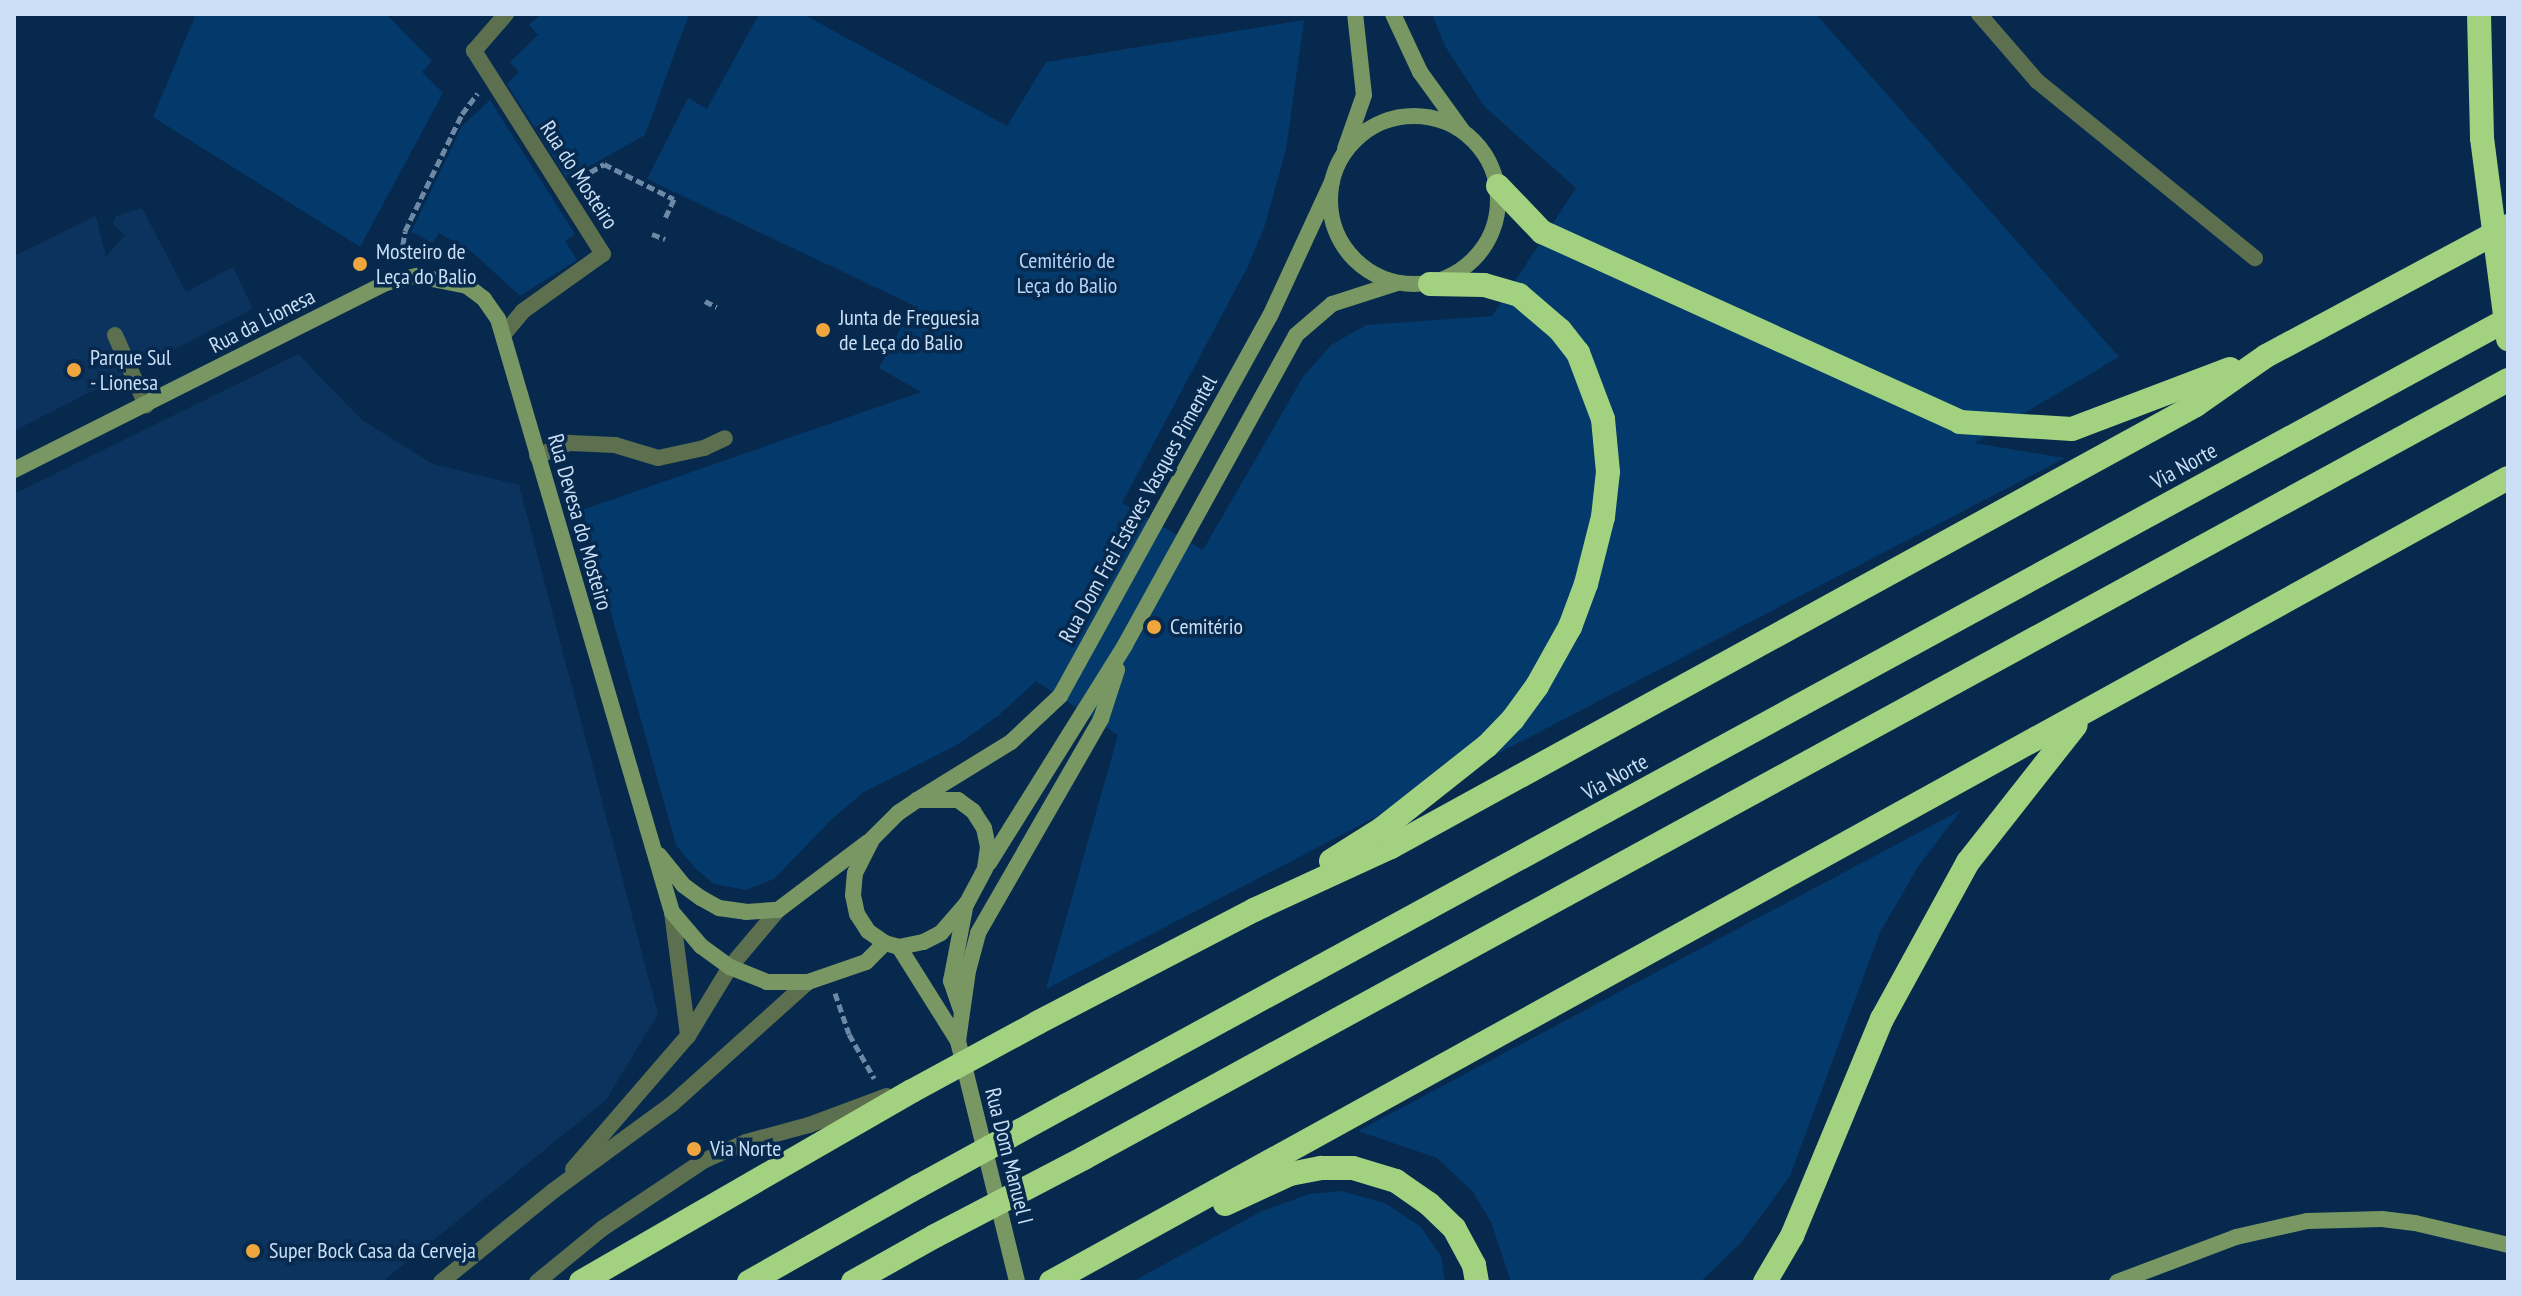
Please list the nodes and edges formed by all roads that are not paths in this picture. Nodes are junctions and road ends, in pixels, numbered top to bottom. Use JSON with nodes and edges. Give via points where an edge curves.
{"nodes":[{"id":1,"x":506,"y":14,"type":"edge"},
{"id":2,"x":1355,"y":14,"type":"edge"},
{"id":3,"x":1393,"y":14,"type":"edge"},
{"id":4,"x":1979,"y":14,"type":"edge"},
{"id":5,"x":2479,"y":14,"type":"edge"},
{"id":6,"x":1463,"y":131,"type":"junction"},
{"id":7,"x":1344,"y":152,"type":"junction"},
{"id":8,"x":1332,"y":182,"type":"junction"},
{"id":9,"x":1498,"y":186,"type":"junction"},
{"id":10,"x":2508,"y":226,"type":"edge"},
{"id":11,"x":2255,"y":258,"type":"dead end"},
{"id":12,"x":403,"y":278,"type":"joint"},
{"id":13,"x":1397,"y":283,"type":"junction"},
{"id":14,"x":1430,"y":284,"type":"junction"},
{"id":15,"x":2508,"y":319,"type":"edge"},
{"id":16,"x":115,"y":335,"type":"dead end"},
{"id":17,"x":503,"y":335,"type":"junction"},
{"id":18,"x":2508,"y":339,"type":"edge"},
{"id":19,"x":2266,"y":356,"type":"junction"},
{"id":20,"x":2508,"y":380,"type":"edge"},
{"id":21,"x":146,"y":405,"type":"junction"},
{"id":22,"x":725,"y":438,"type":"dead end"},
{"id":23,"x":537,"y":456,"type":"junction"},
{"id":24,"x":14,"y":470,"type":"edge"},
{"id":25,"x":2508,"y":478,"type":"edge"},
{"id":26,"x":1125,"y":645,"type":"junction"},
{"id":27,"x":2083,"y":716,"type":"junction"},
{"id":28,"x":917,"y":800,"type":"junction"},
{"id":29,"x":872,"y":839,"type":"junction"},
{"id":30,"x":651,"y":845,"type":"junction"},
{"id":31,"x":985,"y":869,"type":"junction"},
{"id":32,"x":966,"y":904,"type":"junction"},
{"id":33,"x":778,"y":910,"type":"junction"},
{"id":34,"x":1254,"y":910,"type":"junction"},
{"id":35,"x":672,"y":912,"type":"junction"},
{"id":36,"x":892,"y":945,"type":"junction"},
{"id":37,"x":730,"y":967,"type":"junction"},
{"id":38,"x":808,"y":982,"type":"junction"},
{"id":39,"x":963,"y":1015,"type":"junction"},
{"id":40,"x":688,"y":1036,"type":"junction"},
{"id":41,"x":958,"y":1041,"type":"junction"},
{"id":42,"x":912,"y":1091,"type":"junction"},
{"id":43,"x":553,"y":1191,"type":"junction"},
{"id":44,"x":2508,"y":1245,"type":"edge"},
{"id":45,"x":1101,"y":1255,"type":"junction"},
{"id":46,"x":441,"y":1282,"type":"edge"},
{"id":47,"x":537,"y":1282,"type":"edge"},
{"id":48,"x":581,"y":1282,"type":"edge"},
{"id":49,"x":749,"y":1282,"type":"edge"},
{"id":50,"x":853,"y":1282,"type":"edge"},
{"id":51,"x":1017,"y":1282,"type":"edge"},
{"id":52,"x":1051,"y":1282,"type":"edge"},
{"id":53,"x":1477,"y":1282,"type":"edge"},
{"id":54,"x":1765,"y":1282,"type":"edge"},
{"id":55,"x":2117,"y":1282,"type":"edge"}],
"edges":[{"from":1,"to":17,"type":"street","name":"Rua do Mosteiro","via":[[474,51],[603,254],[523,311]]},
{"from":2,"to":7,"type":"main road","via":[[1364,95]]},
{"from":3,"to":6,"type":"main road","via":[[1420,72]]},
{"from":4,"to":11,"type":"street","via":[[2037,81]]},
{"from":5,"to":18,"type":"highway","bridge":true,"via":[[2482,138]]},
{"from":6,"to":7,"type":"main road","via":[[1431,117],[1399,117],[1368,129]]},
{"from":6,"to":9,"type":"main road","via":[[1485,154]]},
{"from":7,"to":8,"type":"main road"},
{"from":8,"to":13,"type":"main road","via":[[1331,215],[1343,246],[1366,270]]},
{"from":8,"to":28,"type":"main road","name":"Rua Dom Frei Esteves Vasques Pimentel","via":[[1270,316],[1060,696],[1011,742]]},
{"from":9,"to":14,"type":"main road","via":[[1497,218],[1484,249],[1460,272]]},
{"from":9,"to":19,"type":"highway","via":[[1542,232],[1960,422],[2072,429]]},
{"from":10,"to":19,"type":"highway"},
{"from":12,"to":17,"type":"main road","name":"Rua Devesa do Mosteiro","via":[[431,277],[467,286],[491,308]]},
{"from":12,"to":21,"type":"main road","name":"Rua da Lionesa"},
{"from":13,"to":14,"type":"main road"},
{"from":13,"to":26,"type":"main road","via":[[1332,304],[1296,335]]},
{"from":14,"to":34,"type":"highway","via":[[1484,285],[1519,295],[1578,353],[1603,419],[1608,472],[1586,584],[1570,627],[1537,686],[1487,746],[1383,828]]},
{"from":15,"to":49,"type":"highway","name":"Via Norte","bridge":true},
{"from":16,"to":21,"type":"street"},
{"from":17,"to":23,"type":"main road","name":"Rua Devesa do Mosteiro"},
{"from":19,"to":34,"type":"highway","via":[[2196,405],[1391,847]]},
{"from":20,"to":50,"type":"highway","bridge":true},
{"from":21,"to":24,"type":"main road","name":"Rua da Lionesa"},
{"from":22,"to":23,"type":"street","via":[[658,458],[615,445],[570,443]]},
{"from":23,"to":30,"type":"main road","name":"Rua Devesa do Mosteiro"},
{"from":25,"to":27,"type":"highway"},
{"from":26,"to":31,"type":"main road"},
{"from":26,"to":39,"type":"main road","via":[[1101,719],[978,933]]},
{"from":27,"to":45,"type":"highway"},
{"from":27,"to":54,"type":"highway","via":[[1968,862],[1882,1019],[1792,1236]]},
{"from":28,"to":29,"type":"main road"},
{"from":28,"to":31,"type":"main road","via":[[958,800],[973,811],[988,847]]},
{"from":29,"to":33,"type":"main road"},
{"from":29,"to":36,"type":"main road","via":[[855,873],[853,895],[868,931]]},
{"from":30,"to":33,"type":"main road","via":[[683,885],[719,908]]},
{"from":30,"to":35,"type":"main road","name":"Rua Devesa do Mosteiro"},
{"from":31,"to":32,"type":"main road"},
{"from":32,"to":36,"type":"main road","via":[[941,933],[923,942]]},
{"from":32,"to":39,"type":"main road","name":"Rua Dom Manuel I","via":[[951,981]]},
{"from":33,"to":37,"type":"street"},
{"from":34,"to":42,"type":"highway","bridge":true},
{"from":35,"to":37,"type":"main road","via":[[701,946]]},
{"from":35,"to":40,"type":"street"},
{"from":36,"to":38,"type":"main road","via":[[866,962]]},
{"from":36,"to":41,"type":"main road","name":"Rua Dom Manuel I"},
{"from":37,"to":38,"type":"main road","via":[[767,982]]},
{"from":37,"to":40,"type":"street"},
{"from":38,"to":43,"type":"street","via":[[672,1104]]},
{"from":39,"to":41,"type":"main road","name":"Rua Dom Manuel I"},
{"from":40,"to":43,"type":"street"},
{"from":41,"to":51,"type":"main road","name":"Rua Dom Manuel I"},
{"from":42,"to":47,"type":"street","via":[[746,1142],[703,1161],[603,1228]]},
{"from":42,"to":48,"type":"highway"},
{"from":43,"to":46,"type":"street"},
{"from":44,"to":55,"type":"main road","via":[[2382,1219],[2307,1221],[2236,1237]]},
{"from":45,"to":52,"type":"highway"},
{"from":45,"to":53,"type":"highway","via":[[1145,1242],[1290,1174],[1353,1168],[1396,1181],[1429,1204],[1454,1228]]}]}
